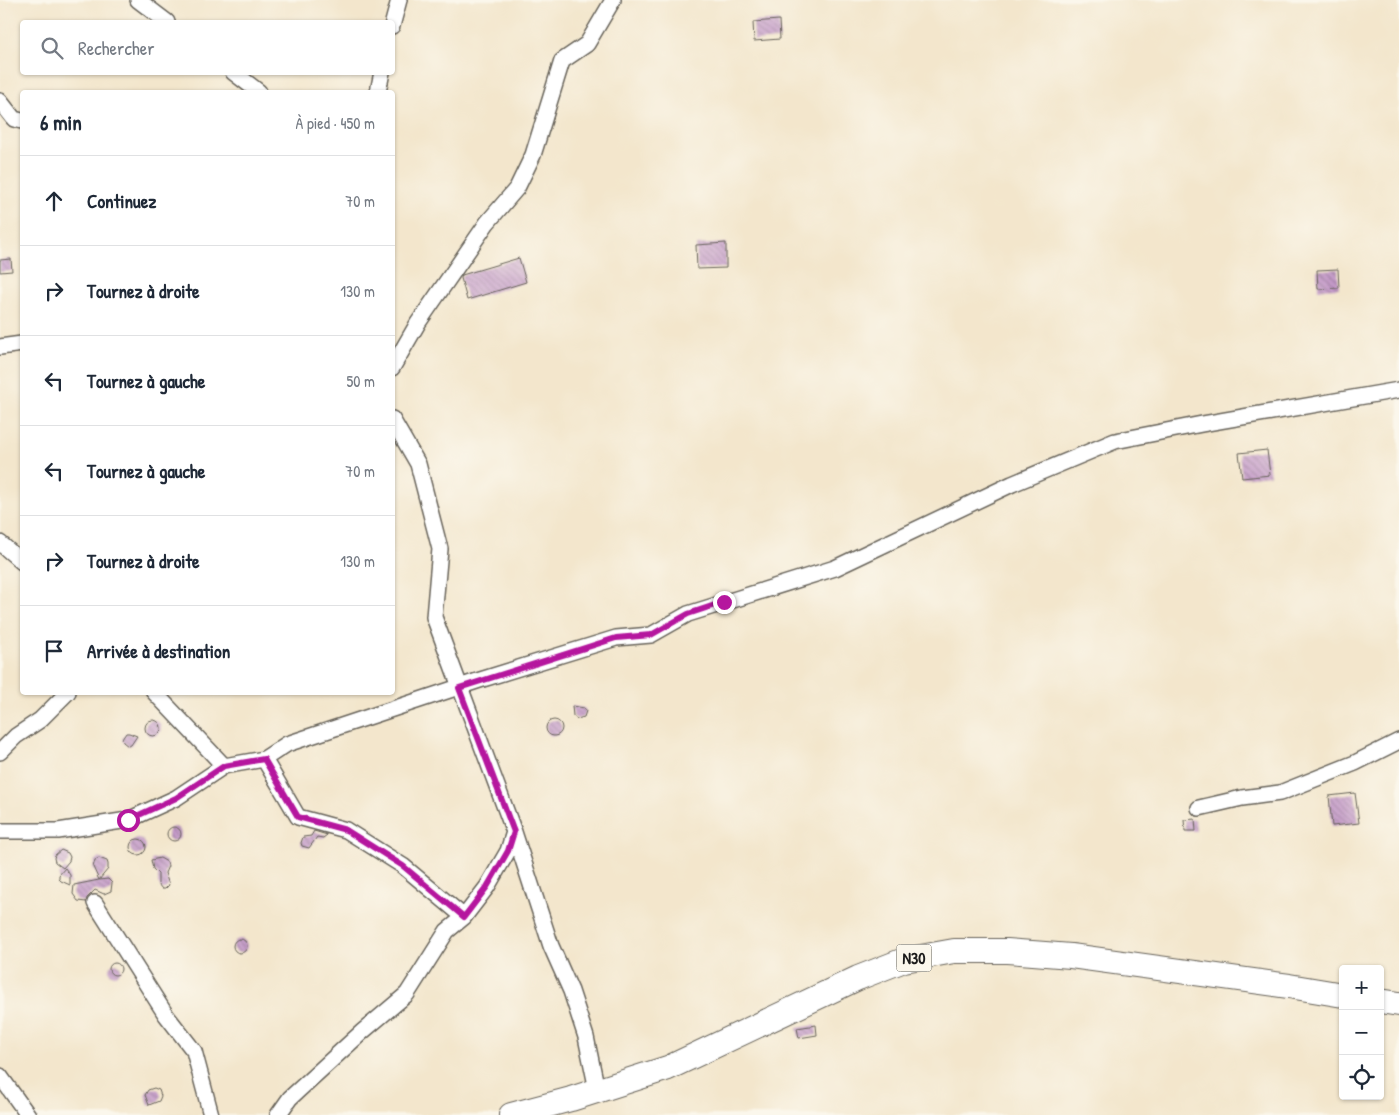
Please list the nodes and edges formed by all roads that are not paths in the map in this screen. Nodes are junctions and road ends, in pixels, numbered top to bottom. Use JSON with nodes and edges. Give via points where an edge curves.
{"nodes":[{"id":1,"x":138,"y":0,"type":"edge"},
{"id":2,"x":399,"y":0,"type":"edge"},
{"id":3,"x":613,"y":0,"type":"edge"},
{"id":4,"x":164,"y":20,"type":"edge"},
{"id":5,"x":394,"y":20,"type":"edge"},
{"id":6,"x":237,"y":75,"type":"edge"},
{"id":7,"x":381,"y":75,"type":"edge"},
{"id":8,"x":256,"y":90,"type":"edge"},
{"id":9,"x":378,"y":90,"type":"edge"},
{"id":10,"x":0,"y":101,"type":"edge"},
{"id":11,"x":20,"y":120,"type":"edge"},
{"id":12,"x":20,"y":344,"type":"edge"},
{"id":13,"x":0,"y":347,"type":"edge"},
{"id":14,"x":395,"y":363,"type":"edge"},
{"id":15,"x":1399,"y":390,"type":"edge"},
{"id":16,"x":395,"y":423,"type":"edge"},
{"id":17,"x":0,"y":542,"type":"edge"},
{"id":18,"x":20,"y":560,"type":"edge"},
{"id":19,"x":459,"y":688,"type":"junction"},
{"id":20,"x":65,"y":695,"type":"edge"},
{"id":21,"x":157,"y":695,"type":"edge"},
{"id":22,"x":1399,"y":740,"type":"edge"},
{"id":23,"x":0,"y":752,"type":"edge"},
{"id":24,"x":264,"y":759,"type":"junction"},
{"id":25,"x":224,"y":766,"type":"junction"},
{"id":26,"x":1199,"y":808,"type":"dead end"},
{"id":27,"x":0,"y":831,"type":"edge"},
{"id":28,"x":514,"y":832,"type":"junction"},
{"id":29,"x":95,"y":903,"type":"dead end"},
{"id":30,"x":464,"y":917,"type":"junction"},
{"id":31,"x":1339,"y":994,"type":"edge"},
{"id":32,"x":1384,"y":1002,"type":"edge"},
{"id":33,"x":1399,"y":1004,"type":"edge"},
{"id":34,"x":0,"y":1076,"type":"edge"},
{"id":35,"x":597,"y":1090,"type":"junction"},
{"id":36,"x":28,"y":1115,"type":"edge"},
{"id":37,"x":210,"y":1115,"type":"edge"},
{"id":38,"x":278,"y":1115,"type":"edge"},
{"id":39,"x":511,"y":1115,"type":"edge"}],
"edges":[{"from":1,"to":4,"type":"street"},
{"from":2,"to":5,"type":"street"},
{"from":3,"to":14,"type":"street","via":[[588,44],[562,61],[533,155],[517,188],[487,223],[418,323]]},
{"from":6,"to":8,"type":"street"},
{"from":7,"to":9,"type":"street"},
{"from":10,"to":11,"type":"street","via":[[14,119]]},
{"from":12,"to":13,"type":"street"},
{"from":15,"to":19,"type":"street","via":[[1115,441],[1012,484],[835,568],[688,614],[651,635],[616,638]]},
{"from":16,"to":19,"type":"street","via":[[418,464],[440,548],[434,617]]},
{"from":17,"to":18,"type":"street"},
{"from":19,"to":24,"type":"street","via":[[288,744]]},
{"from":19,"to":28,"type":"street"},
{"from":20,"to":23,"type":"street"},
{"from":21,"to":25,"type":"street"},
{"from":22,"to":26,"type":"street","via":[[1355,763],[1280,793]]},
{"from":24,"to":25,"type":"street"},
{"from":24,"to":30,"type":"street","via":[[298,817],[346,830],[403,866]]},
{"from":25,"to":27,"type":"street","via":[[176,798],[128,820],[58,831]]},
{"from":28,"to":30,"type":"street","via":[[508,851],[487,887]]},
{"from":28,"to":35,"type":"street","via":[[551,946],[586,1037]]},
{"from":29,"to":37,"type":"street","via":[[166,1015],[194,1051]]},
{"from":30,"to":38,"type":"street","via":[[448,931],[407,994],[290,1098]]},
{"from":31,"to":35,"type":"main road","number":"N30","via":[[1071,956],[954,951],[904,960],[858,978],[668,1068]]},
{"from":32,"to":33,"type":"main road"},
{"from":34,"to":36,"type":"street"},
{"from":35,"to":39,"type":"main road","number":"N30"}]}
